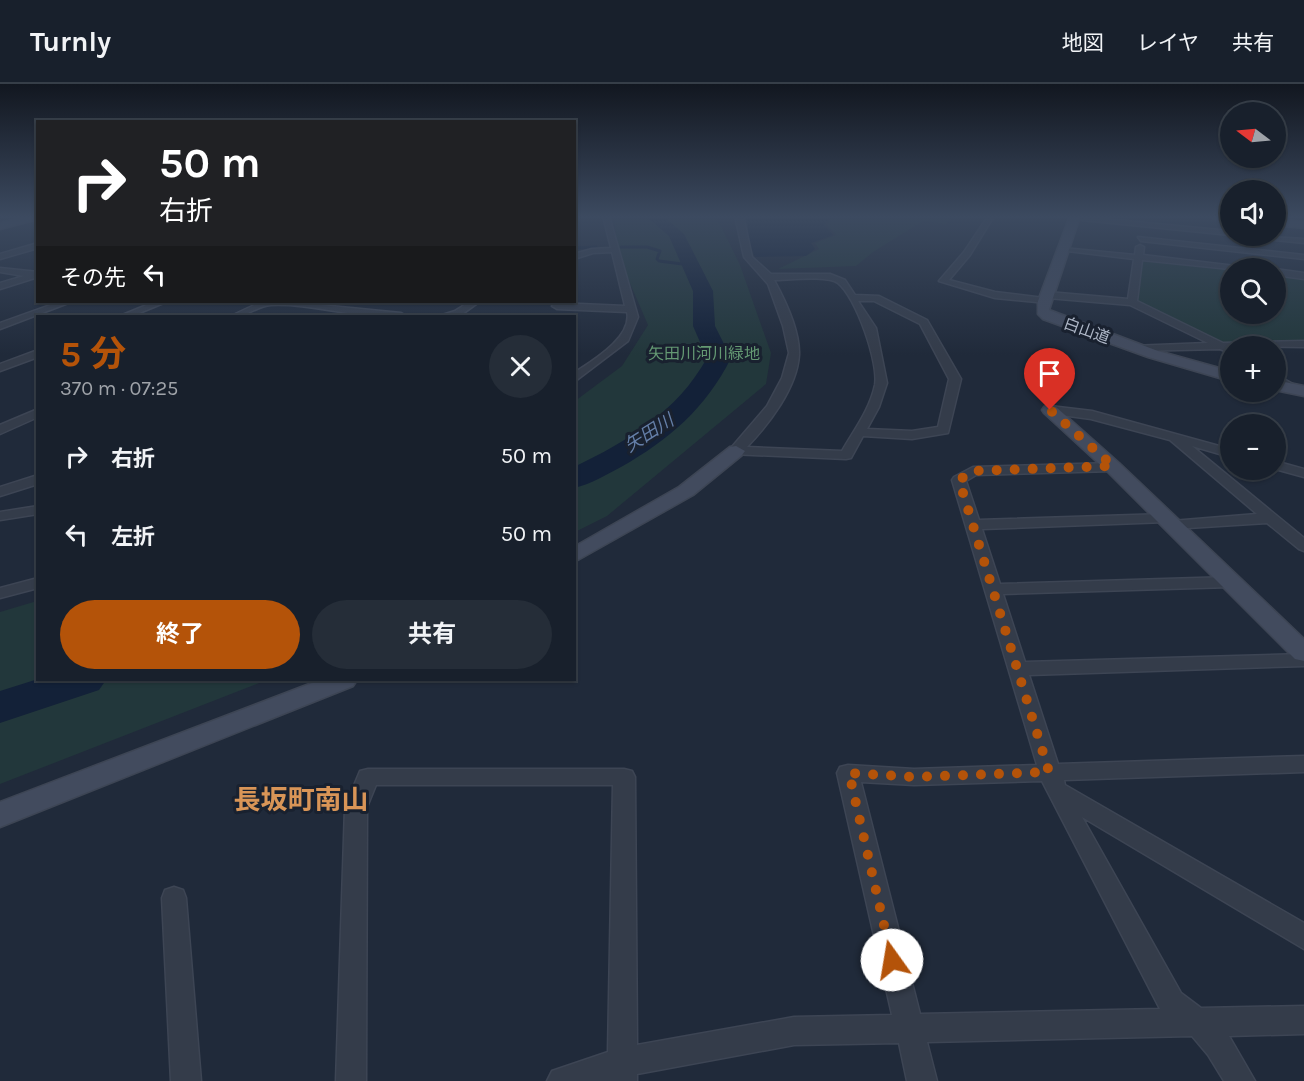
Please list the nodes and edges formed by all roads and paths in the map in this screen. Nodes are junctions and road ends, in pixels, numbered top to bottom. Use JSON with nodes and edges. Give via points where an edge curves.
{"nodes":[{"id":1,"x":618,"y":263,"type":"edge"},
{"id":2,"x":751,"y":263,"type":"edge"},
{"id":3,"x":958,"y":263,"type":"edge"},
{"id":4,"x":1059,"y":263,"type":"edge"},
{"id":5,"x":1137,"y":263,"type":"edge"},
{"id":6,"x":1194,"y":263,"type":"edge"},
{"id":7,"x":1220,"y":265,"type":"edge"},
{"id":8,"x":0,"y":270,"type":"edge"},
{"id":9,"x":36,"y":274,"type":"edge"},
{"id":10,"x":36,"y":274,"type":"edge"},
{"id":11,"x":1286,"y":274,"type":"edge"},
{"id":12,"x":1304,"y":276,"type":"edge"},
{"id":13,"x":769,"y":278,"type":"junction"},
{"id":14,"x":0,"y":286,"type":"edge"},
{"id":15,"x":852,"y":298,"type":"junction"},
{"id":16,"x":1046,"y":298,"type":"junction"},
{"id":17,"x":1132,"y":302,"type":"junction"},
{"id":18,"x":63,"y":303,"type":"edge"},
{"id":19,"x":158,"y":303,"type":"edge"},
{"id":20,"x":266,"y":303,"type":"edge"},
{"id":21,"x":277,"y":303,"type":"edge"},
{"id":22,"x":366,"y":303,"type":"edge"},
{"id":23,"x":473,"y":303,"type":"edge"},
{"id":24,"x":554,"y":304,"type":"edge"},
{"id":25,"x":633,"y":309,"type":"junction"},
{"id":26,"x":352,"y":311,"type":"junction"},
{"id":27,"x":128,"y":315,"type":"edge"},
{"id":28,"x":238,"y":315,"type":"edge"},
{"id":29,"x":344,"y":315,"type":"edge"},
{"id":30,"x":391,"y":315,"type":"edge"},
{"id":31,"x":449,"y":315,"type":"edge"},
{"id":32,"x":0,"y":326,"type":"edge"},
{"id":33,"x":1220,"y":344,"type":"edge"},
{"id":34,"x":1304,"y":344,"type":"edge"},
{"id":35,"x":1286,"y":345,"type":"edge"},
{"id":36,"x":1220,"y":347,"type":"edge"},
{"id":37,"x":1136,"y":348,"type":"junction"},
{"id":38,"x":36,"y":354,"type":"edge"},
{"id":39,"x":0,"y":368,"type":"edge"},
{"id":40,"x":1220,"y":373,"type":"edge"},
{"id":41,"x":576,"y":377,"type":"edge"},
{"id":42,"x":1050,"y":410,"type":"joint"},
{"id":43,"x":36,"y":413,"type":"edge"},
{"id":44,"x":0,"y":430,"type":"edge"},
{"id":45,"x":860,"y":432,"type":"junction"},
{"id":46,"x":1171,"y":436,"type":"junction"},
{"id":47,"x":1220,"y":450,"type":"edge"},
{"id":48,"x":736,"y":451,"type":"junction"},
{"id":49,"x":1113,"y":466,"type":"junction"},
{"id":50,"x":1286,"y":468,"type":"edge"},
{"id":51,"x":1304,"y":473,"type":"edge"},
{"id":52,"x":36,"y":480,"type":"edge"},
{"id":53,"x":0,"y":492,"type":"edge"},
{"id":54,"x":36,"y":510,"type":"edge"},
{"id":55,"x":0,"y":516,"type":"edge"},
{"id":56,"x":1270,"y":518,"type":"junction"},
{"id":57,"x":1169,"y":521,"type":"junction"},
{"id":58,"x":973,"y":525,"type":"junction"},
{"id":59,"x":1304,"y":546,"type":"edge"},
{"id":60,"x":576,"y":555,"type":"edge"},
{"id":61,"x":1231,"y":582,"type":"junction"},
{"id":62,"x":36,"y":584,"type":"edge"},
{"id":63,"x":993,"y":589,"type":"junction"},
{"id":64,"x":0,"y":593,"type":"edge"},
{"id":65,"x":1304,"y":653,"type":"edge"},
{"id":66,"x":1304,"y":660,"type":"edge"},
{"id":67,"x":1018,"y":669,"type":"junction"},
{"id":68,"x":341,"y":681,"type":"edge"},
{"id":69,"x":1304,"y":764,"type":"edge"},
{"id":70,"x":1053,"y":781,"type":"junction"},
{"id":71,"x":0,"y":815,"type":"edge"},
{"id":72,"x":174,"y":898,"type":"dead end"},
{"id":73,"x":1304,"y":937,"type":"edge"},
{"id":74,"x":1304,"y":1020,"type":"edge"},
{"id":75,"x":1200,"y":1023,"type":"junction"},
{"id":76,"x":908,"y":1030,"type":"junction"},
{"id":77,"x":622,"y":1072,"type":"edge"},
{"id":78,"x":186,"y":1081,"type":"edge"},
{"id":79,"x":351,"y":1081,"type":"edge"},
{"id":80,"x":562,"y":1081,"type":"edge"},
{"id":81,"x":922,"y":1081,"type":"edge"},
{"id":82,"x":1240,"y":1081,"type":"edge"}],
"edges":[{"from":1,"to":25,"type":"street"},
{"from":2,"to":13,"type":"street"},
{"from":3,"to":16,"type":"street","via":[[943,281],[994,295]]},
{"from":4,"to":16,"type":"street","name":"白山道"},
{"from":5,"to":17,"type":"street"},
{"from":6,"to":7,"type":"street"},
{"from":8,"to":9,"type":"street"},
{"from":10,"to":14,"type":"street"},
{"from":11,"to":12,"type":"street"},
{"from":13,"to":15,"type":"street","via":[[830,277],[842,282]]},
{"from":13,"to":48,"type":"street","via":[[794,354],[784,386]]},
{"from":15,"to":45,"type":"street","via":[[871,328],[881,383]]},
{"from":15,"to":45,"type":"street","via":[[876,298],[924,322],[955,379],[944,430],[912,435]]},
{"from":16,"to":17,"type":"street"},
{"from":16,"to":37,"type":"street","name":"白山道","via":[[1043,311],[1048,316]]},
{"from":17,"to":33,"type":"street"},
{"from":18,"to":32,"type":"street"},
{"from":19,"to":27,"type":"street"},
{"from":20,"to":28,"type":"street"},
{"from":21,"to":26,"type":"street"},
{"from":22,"to":26,"type":"street"},
{"from":23,"to":31,"type":"street"},
{"from":24,"to":25,"type":"street"},
{"from":25,"to":41,"type":"street","via":[[624,339]]},
{"from":26,"to":29,"type":"street"},
{"from":26,"to":30,"type":"street"},
{"from":34,"to":35,"type":"street"},
{"from":36,"to":37,"type":"street"},
{"from":37,"to":40,"type":"street","name":"白山道"},
{"from":38,"to":39,"type":"street"},
{"from":42,"to":46,"type":"street","via":[[1092,415]]},
{"from":42,"to":49,"type":"street"},
{"from":43,"to":44,"type":"street"},
{"from":45,"to":48,"type":"street","via":[[846,455]]},
{"from":46,"to":47,"type":"street"},
{"from":46,"to":56,"type":"street"},
{"from":48,"to":60,"type":"street","via":[[686,491]]},
{"from":49,"to":57,"type":"street"},
{"from":49,"to":58,"type":"street","via":[[973,471],[959,480]]},
{"from":50,"to":51,"type":"street"},
{"from":52,"to":53,"type":"street"},
{"from":54,"to":55,"type":"street"},
{"from":56,"to":57,"type":"street"},
{"from":56,"to":59,"type":"street"},
{"from":57,"to":58,"type":"street"},
{"from":57,"to":61,"type":"street"},
{"from":58,"to":63,"type":"street"},
{"from":61,"to":63,"type":"street"},
{"from":61,"to":65,"type":"street"},
{"from":62,"to":64,"type":"street"},
{"from":63,"to":67,"type":"street"},
{"from":66,"to":67,"type":"street"},
{"from":67,"to":70,"type":"street"},
{"from":68,"to":71,"type":"street"},
{"from":69,"to":70,"type":"street"},
{"from":70,"to":73,"type":"street"},
{"from":70,"to":75,"type":"street","via":[[1171,1003]]},
{"from":70,"to":76,"type":"street","via":[[849,773]]},
{"from":72,"to":78,"type":"street"},
{"from":74,"to":75,"type":"street"},
{"from":75,"to":76,"type":"street"},
{"from":75,"to":82,"type":"street","via":[[1219,1042]]},
{"from":76,"to":77,"type":"street","via":[[794,1031]]},
{"from":76,"to":81,"type":"street"},
{"from":77,"to":79,"type":"street","via":[[624,777],[368,777],[356,807]]},
{"from":77,"to":80,"type":"street"}]}
